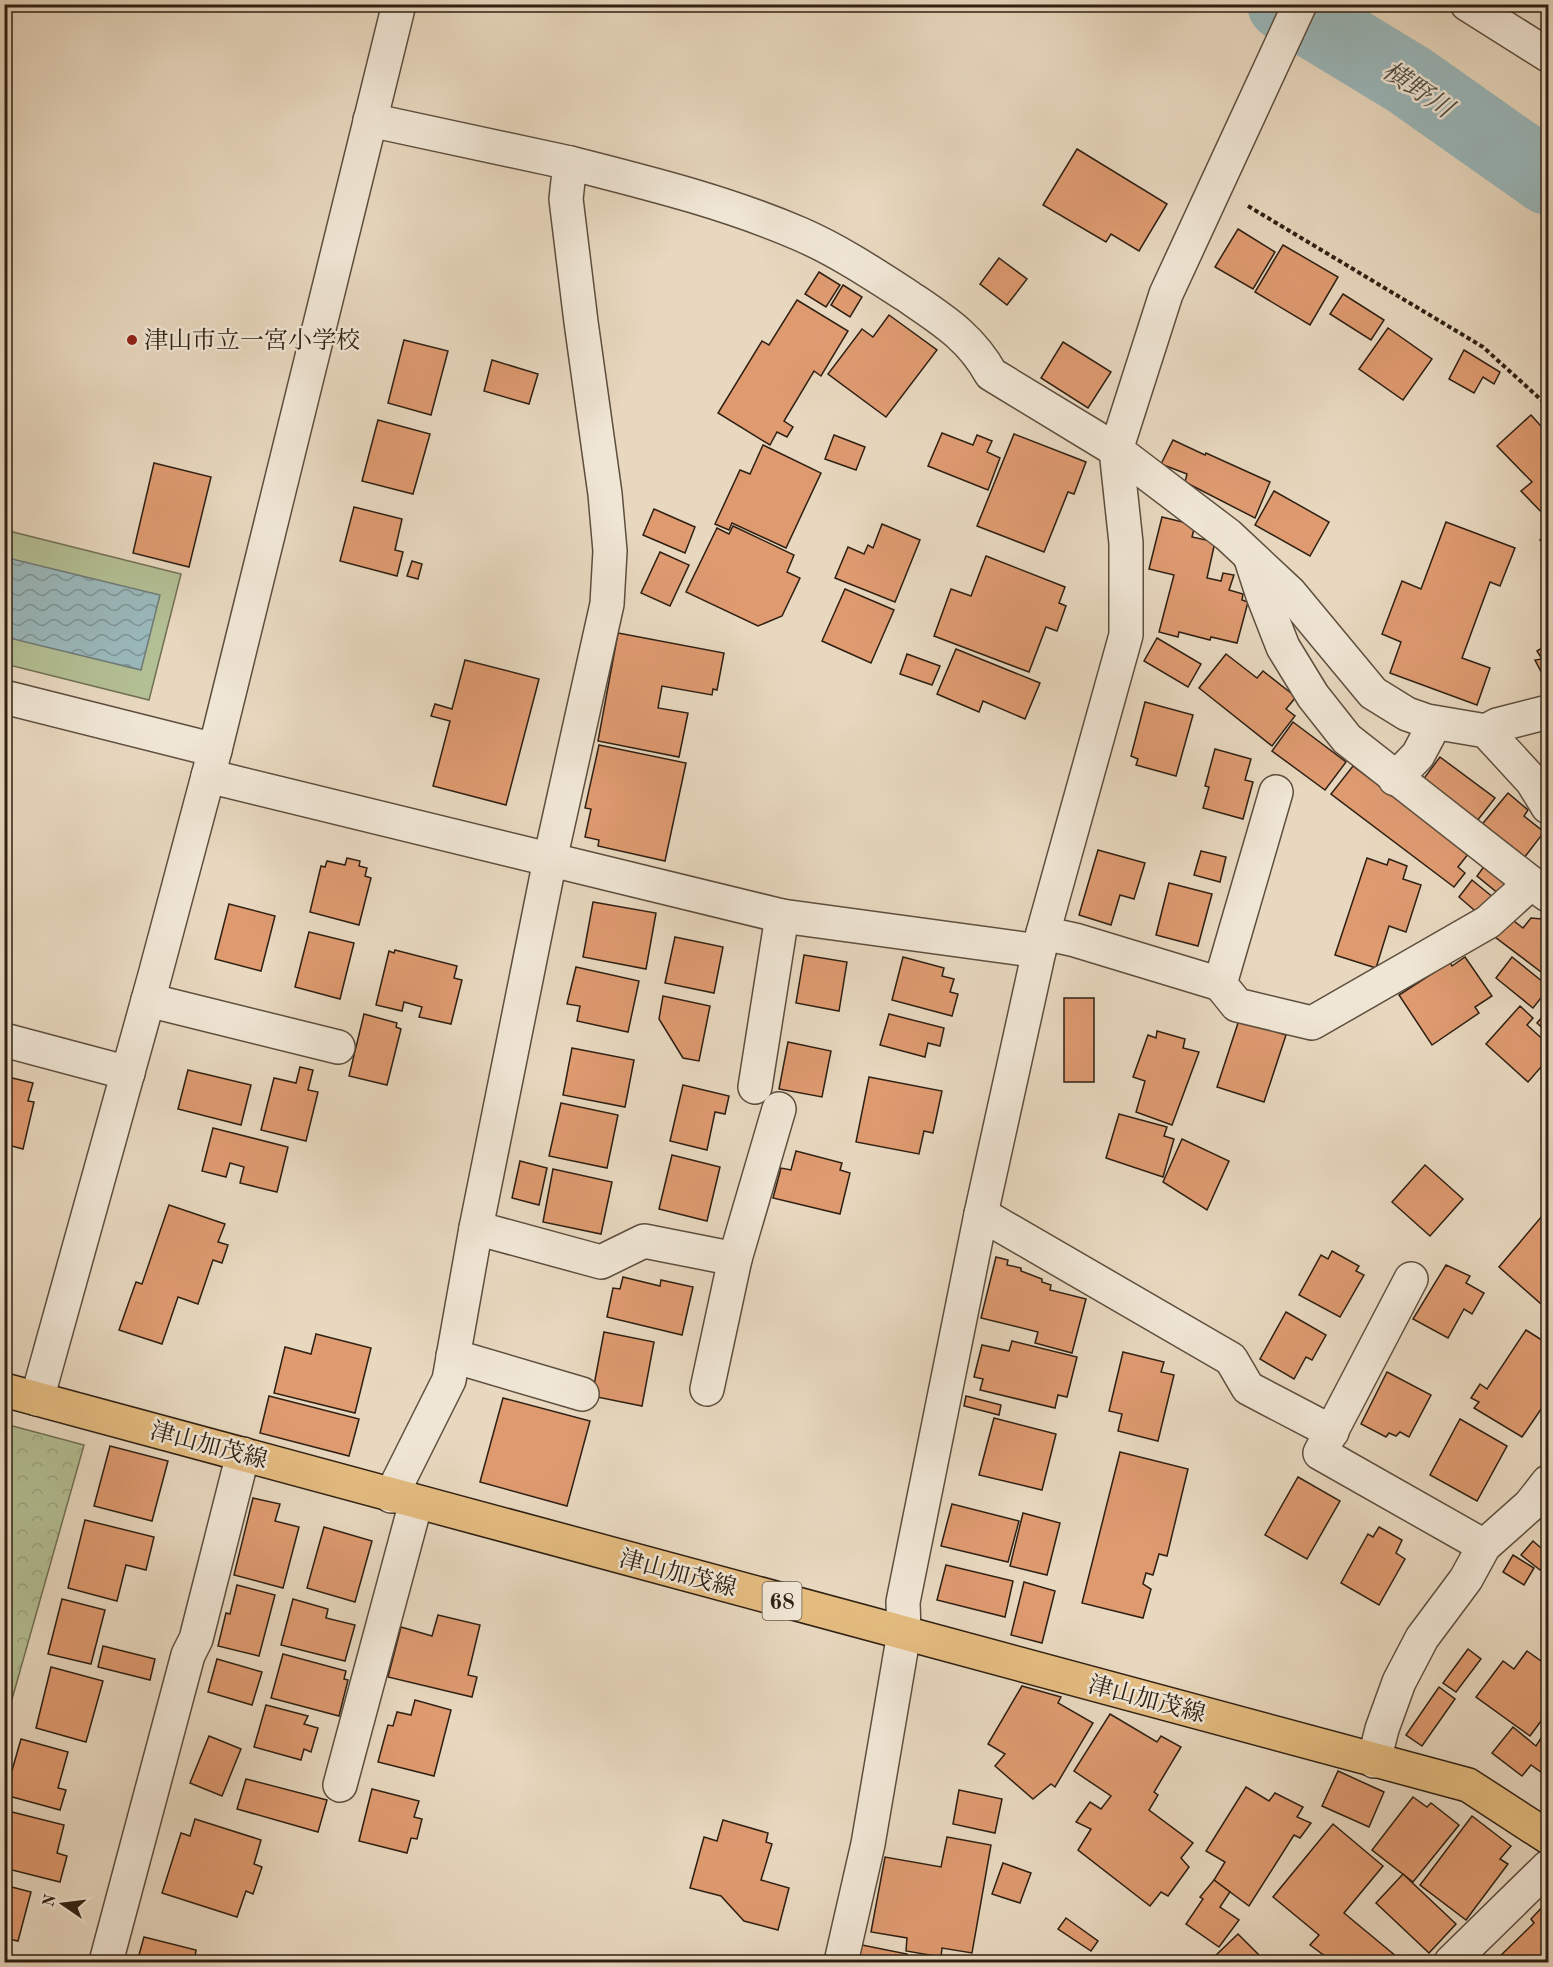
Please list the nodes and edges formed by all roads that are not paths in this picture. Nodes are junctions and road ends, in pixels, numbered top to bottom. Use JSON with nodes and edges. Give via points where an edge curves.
{"nodes":[{"id":1,"x":399,"y":4,"type":"edge"},
{"id":2,"x":1300,"y":4,"type":"edge"},
{"id":3,"x":1467,"y":4,"type":"edge"},
{"id":4,"x":1548,"y":55,"type":"edge"},
{"id":5,"x":370,"y":120,"type":"junction"},
{"id":6,"x":570,"y":163,"type":"junction"},
{"id":7,"x":1116,"y":450,"type":"junction"},
{"id":8,"x":1251,"y":556,"type":"junction"},
{"id":9,"x":4,"y":697,"type":"edge"},
{"id":10,"x":1548,"y":712,"type":"edge"},
{"id":11,"x":1435,"y":723,"type":"junction"},
{"id":12,"x":1486,"y":731,"type":"junction"},
{"id":13,"x":211,"y":763,"type":"junction"},
{"id":14,"x":1395,"y":779,"type":"junction"},
{"id":15,"x":1276,"y":792,"type":"dead end"},
{"id":16,"x":1548,"y":807,"type":"edge"},
{"id":17,"x":550,"y":860,"type":"junction"},
{"id":18,"x":1540,"y":889,"type":"edge"},
{"id":19,"x":782,"y":916,"type":"junction"},
{"id":20,"x":1041,"y":942,"type":"junction"},
{"id":21,"x":1220,"y":984,"type":"junction"},
{"id":22,"x":148,"y":1000,"type":"junction"},
{"id":23,"x":4,"y":1040,"type":"edge"},
{"id":24,"x":338,"y":1047,"type":"dead end"},
{"id":25,"x":128,"y":1073,"type":"junction"},
{"id":26,"x":754,"y":1087,"type":"dead end"},
{"id":27,"x":779,"y":1109,"type":"dead end"},
{"id":28,"x":981,"y":1214,"type":"junction"},
{"id":29,"x":476,"y":1228,"type":"junction"},
{"id":30,"x":735,"y":1259,"type":"junction"},
{"id":31,"x":1410,"y":1279,"type":"dead end"},
{"id":32,"x":453,"y":1356,"type":"junction"},
{"id":33,"x":707,"y":1389,"type":"dead end"},
{"id":34,"x":4,"y":1390,"type":"edge"},
{"id":35,"x":582,"y":1394,"type":"dead end"},
{"id":36,"x":37,"y":1399,"type":"junction"},
{"id":37,"x":1332,"y":1432,"type":"junction"},
{"id":38,"x":243,"y":1454,"type":"junction"},
{"id":39,"x":1548,"y":1482,"type":"edge"},
{"id":40,"x":404,"y":1499,"type":"junction"},
{"id":41,"x":1484,"y":1546,"type":"junction"},
{"id":42,"x":904,"y":1633,"type":"junction"},
{"id":43,"x":1374,"y":1761,"type":"junction"},
{"id":44,"x":340,"y":1785,"type":"dead end"},
{"id":45,"x":1548,"y":1837,"type":"edge"},
{"id":46,"x":1548,"y":1867,"type":"edge"},
{"id":47,"x":106,"y":1962,"type":"edge"},
{"id":48,"x":842,"y":1962,"type":"edge"},
{"id":49,"x":1451,"y":1962,"type":"edge"}],
"edges":[{"from":1,"to":5,"type":"street"},
{"from":2,"to":7,"type":"street","via":[[1166,294]]},
{"from":3,"to":4,"type":"street"},
{"from":5,"to":6,"type":"street"},
{"from":5,"to":13,"type":"street"},
{"from":6,"to":7,"type":"street","via":[[702,198],[801,234],[858,264],[951,325],[981,355],[991,374]]},
{"from":6,"to":17,"type":"street","via":[[566,200],[610,551],[607,604]]},
{"from":7,"to":8,"type":"street"},
{"from":7,"to":20,"type":"street","via":[[1126,543],[1126,635]]},
{"from":8,"to":11,"type":"street","via":[[1290,593],[1373,693],[1407,714]]},
{"from":8,"to":14,"type":"street","via":[[1283,646],[1313,696],[1347,739]]},
{"from":9,"to":13,"type":"street"},
{"from":10,"to":12,"type":"street"},
{"from":11,"to":12,"type":"street"},
{"from":11,"to":14,"type":"street","via":[[1418,754]]},
{"from":12,"to":16,"type":"street","via":[[1532,782]]},
{"from":13,"to":17,"type":"street"},
{"from":13,"to":22,"type":"street"},
{"from":14,"to":18,"type":"street"},
{"from":15,"to":21,"type":"street"},
{"from":17,"to":19,"type":"street"},
{"from":17,"to":29,"type":"street"},
{"from":18,"to":21,"type":"street","via":[[1312,1023],[1237,1005]]},
{"from":19,"to":20,"type":"street"},
{"from":19,"to":26,"type":"street"},
{"from":20,"to":21,"type":"street","via":[[1075,940]]},
{"from":20,"to":28,"type":"street"},
{"from":22,"to":24,"type":"street"},
{"from":22,"to":25,"type":"street"},
{"from":23,"to":25,"type":"street"},
{"from":25,"to":36,"type":"street"},
{"from":27,"to":30,"type":"street"},
{"from":28,"to":37,"type":"street","via":[[1231,1359],[1248,1388]]},
{"from":28,"to":42,"type":"street","via":[[903,1602]]},
{"from":29,"to":30,"type":"street","via":[[601,1262],[644,1240]]},
{"from":29,"to":32,"type":"street"},
{"from":30,"to":33,"type":"street"},
{"from":31,"to":37,"type":"street"},
{"from":32,"to":35,"type":"street"},
{"from":32,"to":40,"type":"street","via":[[449,1380]]},
{"from":34,"to":36,"type":"main road","name":"津山加茂線","number":"68"},
{"from":36,"to":38,"type":"main road","name":"津山加茂線","number":"68"},
{"from":37,"to":41,"type":"street","via":[[1320,1453]]},
{"from":38,"to":40,"type":"main road","name":"津山加茂線","number":"68"},
{"from":38,"to":47,"type":"street"},
{"from":39,"to":41,"type":"street","via":[[1530,1505]]},
{"from":40,"to":42,"type":"main road","name":"津山加茂線","number":"68"},
{"from":40,"to":44,"type":"street"},
{"from":41,"to":43,"type":"street","via":[[1466,1579],[1422,1638],[1399,1682]]},
{"from":42,"to":43,"type":"main road","name":"津山加茂線","number":"68"},
{"from":42,"to":48,"type":"street","via":[[868,1844]]},
{"from":43,"to":45,"type":"main road","name":"津山加茂線","number":"68","via":[[1467,1785]]},
{"from":46,"to":49,"type":"street"}]}
